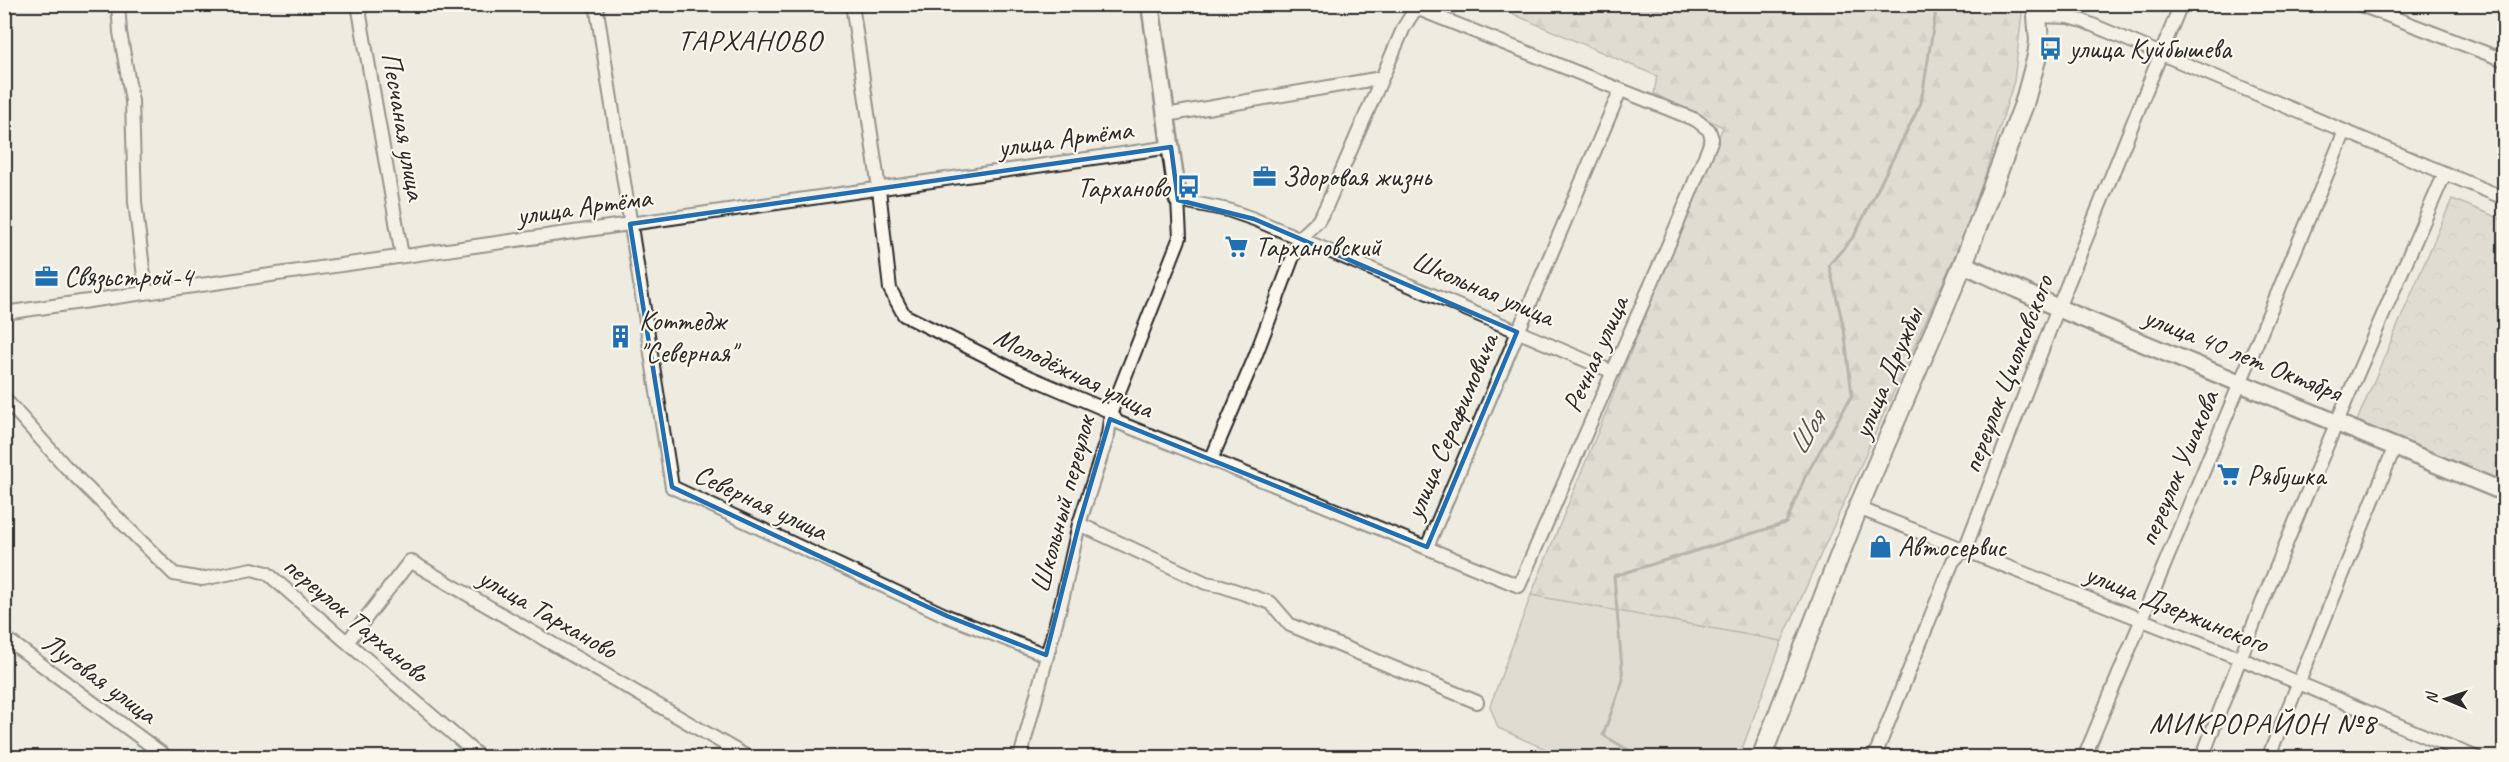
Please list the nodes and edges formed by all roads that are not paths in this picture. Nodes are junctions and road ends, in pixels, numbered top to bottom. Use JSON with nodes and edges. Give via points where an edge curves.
{"nodes":[{"id":1,"x":118,"y":4,"type":"edge"},
{"id":2,"x":358,"y":4,"type":"edge"},
{"id":3,"x":596,"y":4,"type":"edge"},
{"id":4,"x":852,"y":4,"type":"edge"},
{"id":5,"x":1150,"y":4,"type":"edge"},
{"id":6,"x":2181,"y":4,"type":"edge"},
{"id":7,"x":2358,"y":4,"type":"edge"},
{"id":8,"x":1416,"y":6,"type":"edge"},
{"id":9,"x":2037,"y":10,"type":"edge"},
{"id":10,"x":2162,"y":54,"type":"junction"},
{"id":11,"x":2505,"y":60,"type":"edge"},
{"id":12,"x":1381,"y":78,"type":"junction"},
{"id":13,"x":1620,"y":91,"type":"junction"},
{"id":14,"x":1166,"y":115,"type":"junction"},
{"id":15,"x":2345,"y":131,"type":"junction"},
{"id":16,"x":1171,"y":147,"type":"junction"},
{"id":17,"x":2445,"y":173,"type":"junction"},
{"id":18,"x":879,"y":189,"type":"junction"},
{"id":19,"x":2505,"y":198,"type":"edge"},
{"id":20,"x":1178,"y":200,"type":"junction"},
{"id":21,"x":630,"y":224,"type":"junction"},
{"id":22,"x":1300,"y":238,"type":"junction"},
{"id":23,"x":402,"y":256,"type":"junction"},
{"id":24,"x":1963,"y":264,"type":"junction"},
{"id":25,"x":146,"y":292,"type":"junction"},
{"id":26,"x":2058,"y":308,"type":"junction"},
{"id":27,"x":4,"y":313,"type":"edge"},
{"id":28,"x":1517,"y":332,"type":"junction"},
{"id":29,"x":1613,"y":372,"type":"junction"},
{"id":30,"x":2240,"y":383,"type":"junction"},
{"id":31,"x":4,"y":398,"type":"edge"},
{"id":32,"x":1111,"y":412,"type":"junction"},
{"id":33,"x":2335,"y":421,"type":"junction"},
{"id":34,"x":2395,"y":446,"type":"junction"},
{"id":35,"x":1211,"y":459,"type":"junction"},
{"id":36,"x":2505,"y":492,"type":"edge"},
{"id":37,"x":1858,"y":508,"type":"junction"},
{"id":38,"x":1079,"y":524,"type":"junction"},
{"id":39,"x":1427,"y":547,"type":"junction"},
{"id":40,"x":1965,"y":549,"type":"junction"},
{"id":41,"x":1519,"y":586,"type":"joint"},
{"id":42,"x":2142,"y":620,"type":"junction"},
{"id":43,"x":4,"y":638,"type":"edge"},
{"id":44,"x":348,"y":641,"type":"junction"},
{"id":45,"x":1046,"y":655,"type":"junction"},
{"id":46,"x":2239,"y":658,"type":"junction"},
{"id":47,"x":2298,"y":683,"type":"junction"},
{"id":48,"x":1477,"y":702,"type":"dead end"},
{"id":49,"x":1767,"y":756,"type":"edge"},
{"id":50,"x":168,"y":758,"type":"edge"},
{"id":51,"x":481,"y":758,"type":"edge"},
{"id":52,"x":749,"y":758,"type":"edge"},
{"id":53,"x":1020,"y":758,"type":"edge"},
{"id":54,"x":1874,"y":758,"type":"edge"},
{"id":55,"x":2084,"y":758,"type":"edge"},
{"id":56,"x":2202,"y":758,"type":"edge"},
{"id":57,"x":2268,"y":758,"type":"edge"},
{"id":58,"x":2477,"y":758,"type":"edge"}],
"edges":[{"from":1,"to":25,"type":"street","via":[[132,101],[135,201]]},
{"from":2,"to":23,"type":"street","name":"Песчаная улица"},
{"from":3,"to":21,"type":"street","name":"Северная улица"},
{"from":4,"to":18,"type":"street","name":"Молодёжная улица"},
{"from":5,"to":14,"type":"street"},
{"from":6,"to":10,"type":"street","name":"переулок Циолковского"},
{"from":7,"to":11,"type":"street"},
{"from":8,"to":12,"type":"street"},
{"from":8,"to":13,"type":"street"},
{"from":9,"to":10,"type":"street","via":[[2083,21]]},
{"from":9,"to":24,"type":"main road","name":"улица Дружбы","via":[[2037,56],[2024,104]]},
{"from":10,"to":15,"type":"street"},
{"from":10,"to":26,"type":"street","name":"переулок Циолковского"},
{"from":12,"to":14,"type":"street"},
{"from":12,"to":22,"type":"street","via":[[1322,214]]},
{"from":13,"to":28,"type":"street","name":"улица Серафимовича"},
{"from":13,"to":29,"type":"street","name":"Речная улица","via":[[1696,120],[1709,130],[1712,139]]},
{"from":14,"to":16,"type":"street"},
{"from":15,"to":17,"type":"street"},
{"from":15,"to":30,"type":"street","name":"переулок Ушакова"},
{"from":16,"to":18,"type":"street","name":"улица Артёма"},
{"from":16,"to":20,"type":"street"},
{"from":17,"to":19,"type":"street"},
{"from":17,"to":33,"type":"street"},
{"from":18,"to":21,"type":"street","name":"улица Артёма"},
{"from":18,"to":32,"type":"street","name":"Молодёжная улица","via":[[890,289],[904,315],[1020,373]]},
{"from":20,"to":22,"type":"street","name":"Школьная улица","via":[[1228,210]]},
{"from":20,"to":32,"type":"street","name":"Школьный переулок","via":[[1180,237]]},
{"from":21,"to":23,"type":"street","name":"улица Артёма"},
{"from":21,"to":45,"type":"street","name":"Северная улица","via":[[672,487],[947,616]]},
{"from":22,"to":28,"type":"street","name":"Школьная улица"},
{"from":22,"to":35,"type":"street"},
{"from":23,"to":25,"type":"street","name":"улица Артёма"},
{"from":24,"to":26,"type":"street","name":"улица 40 лет Октября"},
{"from":24,"to":37,"type":"main road","name":"улица Дружбы"},
{"from":25,"to":27,"type":"street","name":"улица Артёма"},
{"from":26,"to":30,"type":"street","name":"улица 40 лет Октября"},
{"from":26,"to":40,"type":"street","name":"переулок Циолковского"},
{"from":28,"to":29,"type":"street","name":"Школьная улица"},
{"from":28,"to":39,"type":"street","name":"улица Серафимовича"},
{"from":29,"to":41,"type":"street","name":"Речная улица"},
{"from":30,"to":33,"type":"street","name":"улица 40 лет Октября"},
{"from":30,"to":42,"type":"street","name":"переулок Ушакова"},
{"from":31,"to":44,"type":"street","name":"переулок Тарханово","via":[[65,466],[174,574],[202,579],[260,570]]},
{"from":32,"to":35,"type":"street","name":"Молодёжная улица","via":[[1117,422]]},
{"from":32,"to":38,"type":"street","name":"Школьный переулок","via":[[1108,435]]},
{"from":33,"to":34,"type":"street","name":"улица 40 лет Октября"},
{"from":33,"to":46,"type":"street"},
{"from":34,"to":36,"type":"street","name":"улица 40 лет Октября"},
{"from":34,"to":47,"type":"street"},
{"from":35,"to":39,"type":"street","name":"Молодёжная улица"},
{"from":37,"to":40,"type":"street","name":"улица Дзержинского"},
{"from":37,"to":49,"type":"main road","name":"улица Дружбы"},
{"from":38,"to":45,"type":"street","name":"Школьный переулок"},
{"from":38,"to":48,"type":"street","via":[[1206,583],[1271,603],[1290,625]]},
{"from":39,"to":41,"type":"street","name":"Молодёжная улица"},
{"from":40,"to":42,"type":"street","name":"улица Дзержинского"},
{"from":40,"to":54,"type":"street","name":"переулок Циолковского","via":[[1953,561]]},
{"from":42,"to":46,"type":"street","name":"улица Дзержинского"},
{"from":42,"to":55,"type":"street","name":"переулок Ушакова"},
{"from":43,"to":50,"type":"street","name":"Луговая улица"},
{"from":44,"to":51,"type":"street","name":"переулок Тарханово"},
{"from":44,"to":52,"type":"street","name":"улица Тарханово","via":[[410,561]]},
{"from":45,"to":53,"type":"street","name":"Школьный переулок"},
{"from":46,"to":47,"type":"street","name":"улица Дзержинского"},
{"from":46,"to":56,"type":"street"},
{"from":47,"to":57,"type":"street"},
{"from":47,"to":58,"type":"street","name":"улица Дзержинского"}]}
